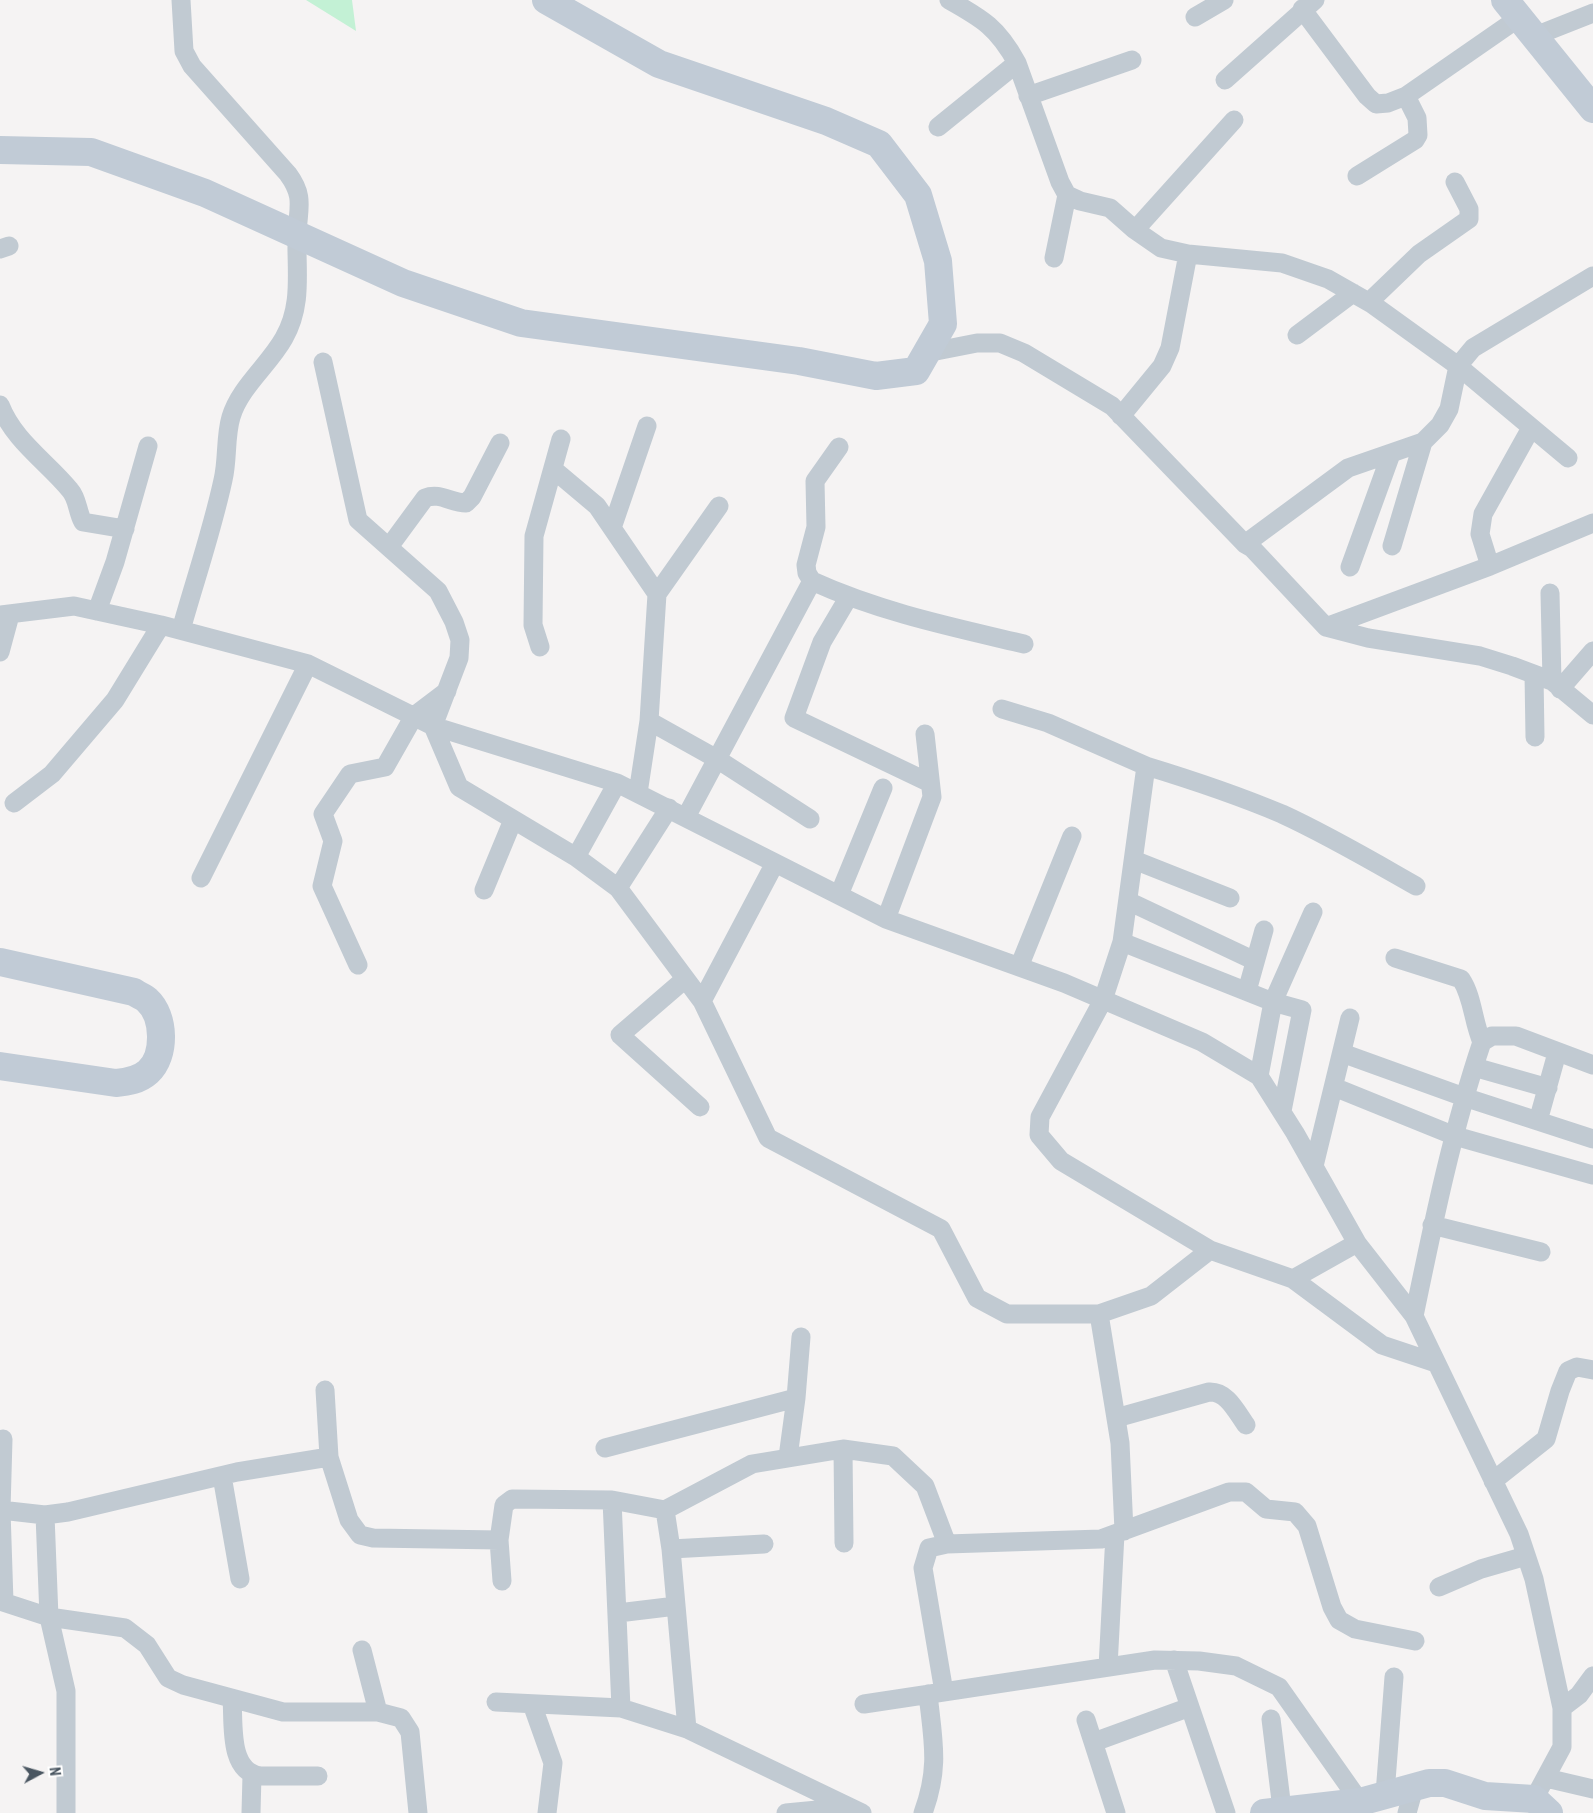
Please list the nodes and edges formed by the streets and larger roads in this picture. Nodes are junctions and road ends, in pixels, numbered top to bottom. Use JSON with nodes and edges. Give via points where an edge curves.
{"nodes":[{"id":1,"x":181,"y":0,"type":"edge"},
{"id":2,"x":546,"y":0,"type":"edge"},
{"id":3,"x":948,"y":0,"type":"edge"},
{"id":4,"x":1224,"y":0,"type":"edge"},
{"id":5,"x":1308,"y":4,"type":"edge"},
{"id":6,"x":1593,"y":14,"type":"edge"},
{"id":7,"x":1195,"y":17,"type":"dead end"},
{"id":8,"x":1520,"y":18,"type":"edge"},
{"id":9,"x":1132,"y":60,"type":"dead end"},
{"id":10,"x":1017,"y":63,"type":"junction"},
{"id":11,"x":1225,"y":80,"type":"dead end"},
{"id":12,"x":1028,"y":96,"type":"junction"},
{"id":13,"x":1406,"y":96,"type":"junction"},
{"id":14,"x":1593,"y":108,"type":"edge"},
{"id":15,"x":1234,"y":120,"type":"dead end"},
{"id":16,"x":938,"y":127,"type":"dead end"},
{"id":17,"x":0,"y":150,"type":"edge"},
{"id":18,"x":1357,"y":176,"type":"dead end"},
{"id":19,"x":1456,"y":182,"type":"dead end"},
{"id":20,"x":1067,"y":195,"type":"junction"},
{"id":21,"x":1135,"y":230,"type":"junction"},
{"id":22,"x":297,"y":235,"type":"junction"},
{"id":23,"x":1188,"y":254,"type":"junction"},
{"id":24,"x":1054,"y":258,"type":"dead end"},
{"id":25,"x":1593,"y":276,"type":"edge"},
{"id":26,"x":1361,"y":298,"type":"junction"},
{"id":27,"x":1297,"y":335,"type":"dead end"},
{"id":28,"x":926,"y":353,"type":"junction"},
{"id":29,"x":323,"y":362,"type":"dead end"},
{"id":30,"x":1458,"y":366,"type":"junction"},
{"id":31,"x":0,"y":405,"type":"edge"},
{"id":32,"x":1121,"y":416,"type":"junction"},
{"id":33,"x":647,"y":426,"type":"dead end"},
{"id":34,"x":1531,"y":428,"type":"junction"},
{"id":35,"x":561,"y":439,"type":"dead end"},
{"id":36,"x":1423,"y":442,"type":"junction"},
{"id":37,"x":500,"y":443,"type":"dead end"},
{"id":38,"x":148,"y":446,"type":"dead end"},
{"id":39,"x":839,"y":447,"type":"dead end"},
{"id":40,"x":1391,"y":454,"type":"junction"},
{"id":41,"x":1568,"y":458,"type":"dead end"},
{"id":42,"x":553,"y":469,"type":"junction"},
{"id":43,"x":719,"y":506,"type":"dead end"},
{"id":44,"x":1593,"y":524,"type":"edge"},
{"id":45,"x":612,"y":528,"type":"junction"},
{"id":46,"x":125,"y":529,"type":"junction"},
{"id":47,"x":1245,"y":544,"type":"junction"},
{"id":48,"x":1392,"y":546,"type":"dead end"},
{"id":49,"x":389,"y":547,"type":"junction"},
{"id":50,"x":1490,"y":566,"type":"junction"},
{"id":51,"x":1350,"y":567,"type":"dead end"},
{"id":52,"x":812,"y":581,"type":"junction"},
{"id":53,"x":1550,"y":593,"type":"dead end"},
{"id":54,"x":657,"y":594,"type":"junction"},
{"id":55,"x":848,"y":598,"type":"junction"},
{"id":56,"x":97,"y":611,"type":"junction"},
{"id":57,"x":5,"y":615,"type":"edge"},
{"id":58,"x":161,"y":625,"type":"junction"},
{"id":59,"x":1326,"y":628,"type":"junction"},
{"id":60,"x":181,"y":630,"type":"junction"},
{"id":61,"x":1024,"y":644,"type":"dead end"},
{"id":62,"x":540,"y":647,"type":"dead end"},
{"id":63,"x":1593,"y":650,"type":"edge"},
{"id":64,"x":0,"y":652,"type":"edge"},
{"id":65,"x":308,"y":664,"type":"junction"},
{"id":66,"x":1534,"y":674,"type":"junction"},
{"id":67,"x":1556,"y":685,"type":"junction"},
{"id":68,"x":447,"y":691,"type":"junction"},
{"id":69,"x":1002,"y":709,"type":"dead end"},
{"id":70,"x":1593,"y":715,"type":"edge"},
{"id":71,"x":414,"y":716,"type":"junction"},
{"id":72,"x":649,"y":721,"type":"junction"},
{"id":73,"x":433,"y":726,"type":"junction"},
{"id":74,"x":925,"y":734,"type":"dead end"},
{"id":75,"x":1535,"y":737,"type":"dead end"},
{"id":76,"x":717,"y":759,"type":"junction"},
{"id":77,"x":1146,"y":766,"type":"junction"},
{"id":78,"x":617,"y":783,"type":"junction"},
{"id":79,"x":930,"y":783,"type":"junction"},
{"id":80,"x":883,"y":788,"type":"dead end"},
{"id":81,"x":638,"y":793,"type":"junction"},
{"id":82,"x":14,"y":803,"type":"dead end"},
{"id":83,"x":669,"y":808,"type":"junction"},
{"id":84,"x":686,"y":817,"type":"junction"},
{"id":85,"x":810,"y":819,"type":"dead end"},
{"id":86,"x":512,"y":820,"type":"junction"},
{"id":87,"x":1072,"y":836,"type":"dead end"},
{"id":88,"x":576,"y":857,"type":"junction"},
{"id":89,"x":1134,"y":860,"type":"junction"},
{"id":90,"x":775,"y":863,"type":"junction"},
{"id":91,"x":201,"y":878,"type":"dead end"},
{"id":92,"x":1416,"y":886,"type":"dead end"},
{"id":93,"x":618,"y":888,"type":"junction"},
{"id":94,"x":484,"y":890,"type":"dead end"},
{"id":95,"x":839,"y":895,"type":"junction"},
{"id":96,"x":1230,"y":898,"type":"dead end"},
{"id":97,"x":1128,"y":901,"type":"junction"},
{"id":98,"x":1313,"y":912,"type":"dead end"},
{"id":99,"x":886,"y":919,"type":"junction"},
{"id":100,"x":1264,"y":930,"type":"dead end"},
{"id":101,"x":1122,"y":942,"type":"junction"},
{"id":102,"x":1395,"y":958,"type":"dead end"},
{"id":103,"x":1255,"y":961,"type":"junction"},
{"id":104,"x":0,"y":962,"type":"edge"},
{"id":105,"x":358,"y":965,"type":"dead end"},
{"id":106,"x":1019,"y":967,"type":"junction"},
{"id":107,"x":685,"y":979,"type":"junction"},
{"id":108,"x":1247,"y":992,"type":"junction"},
{"id":109,"x":1103,"y":1000,"type":"junction"},
{"id":110,"x":702,"y":1001,"type":"junction"},
{"id":111,"x":1272,"y":1002,"type":"junction"},
{"id":112,"x":1350,"y":1018,"type":"dead end"},
{"id":113,"x":1482,"y":1042,"type":"junction"},
{"id":114,"x":1342,"y":1053,"type":"junction"},
{"id":115,"x":1557,"y":1053,"type":"junction"},
{"id":116,"x":1593,"y":1064,"type":"edge"},
{"id":117,"x":0,"y":1066,"type":"edge"},
{"id":118,"x":1474,"y":1067,"type":"junction"},
{"id":119,"x":1259,"y":1076,"type":"junction"},
{"id":120,"x":1334,"y":1087,"type":"junction"},
{"id":121,"x":1548,"y":1088,"type":"junction"},
{"id":122,"x":1464,"y":1097,"type":"junction"},
{"id":123,"x":700,"y":1107,"type":"dead end"},
{"id":124,"x":1282,"y":1111,"type":"junction"},
{"id":125,"x":1538,"y":1121,"type":"junction"},
{"id":126,"x":1455,"y":1136,"type":"junction"},
{"id":127,"x":1593,"y":1139,"type":"edge"},
{"id":128,"x":1314,"y":1166,"type":"junction"},
{"id":129,"x":1593,"y":1175,"type":"edge"},
{"id":130,"x":1432,"y":1225,"type":"junction"},
{"id":131,"x":1357,"y":1243,"type":"junction"},
{"id":132,"x":1210,"y":1250,"type":"junction"},
{"id":133,"x":1541,"y":1252,"type":"dead end"},
{"id":134,"x":1293,"y":1279,"type":"junction"},
{"id":135,"x":1099,"y":1314,"type":"junction"},
{"id":136,"x":1414,"y":1316,"type":"junction"},
{"id":137,"x":801,"y":1337,"type":"dead end"},
{"id":138,"x":1436,"y":1363,"type":"junction"},
{"id":139,"x":1593,"y":1370,"type":"edge"},
{"id":140,"x":325,"y":1390,"type":"dead end"},
{"id":141,"x":796,"y":1398,"type":"junction"},
{"id":142,"x":1116,"y":1418,"type":"junction"},
{"id":143,"x":1246,"y":1425,"type":"dead end"},
{"id":144,"x":3,"y":1439,"type":"dead end"},
{"id":145,"x":605,"y":1448,"type":"dead end"},
{"id":146,"x":843,"y":1449,"type":"junction"},
{"id":147,"x":329,"y":1457,"type":"junction"},
{"id":148,"x":788,"y":1457,"type":"junction"},
{"id":149,"x":222,"y":1476,"type":"junction"},
{"id":150,"x":1493,"y":1481,"type":"junction"},
{"id":151,"x":612,"y":1500,"type":"junction"},
{"id":152,"x":1,"y":1510,"type":"edge"},
{"id":153,"x":665,"y":1510,"type":"junction"},
{"id":154,"x":45,"y":1514,"type":"junction"},
{"id":155,"x":1119,"y":1532,"type":"junction"},
{"id":156,"x":499,"y":1540,"type":"junction"},
{"id":157,"x":844,"y":1543,"type":"dead end"},
{"id":158,"x":764,"y":1544,"type":"dead end"},
{"id":159,"x":947,"y":1544,"type":"junction"},
{"id":160,"x":671,"y":1549,"type":"junction"},
{"id":161,"x":1526,"y":1556,"type":"junction"},
{"id":162,"x":240,"y":1579,"type":"dead end"},
{"id":163,"x":502,"y":1581,"type":"dead end"},
{"id":164,"x":1439,"y":1587,"type":"dead end"},
{"id":165,"x":2,"y":1601,"type":"edge"},
{"id":166,"x":676,"y":1606,"type":"junction"},
{"id":167,"x":618,"y":1614,"type":"junction"},
{"id":168,"x":50,"y":1617,"type":"junction"},
{"id":169,"x":1415,"y":1641,"type":"dead end"},
{"id":170,"x":362,"y":1650,"type":"dead end"},
{"id":171,"x":1174,"y":1660,"type":"junction"},
{"id":172,"x":1108,"y":1667,"type":"junction"},
{"id":173,"x":1593,"y":1676,"type":"edge"},
{"id":174,"x":1394,"y":1677,"type":"dead end"},
{"id":175,"x":936,"y":1693,"type":"junction"},
{"id":176,"x":232,"y":1699,"type":"junction"},
{"id":177,"x":496,"y":1702,"type":"dead end"},
{"id":178,"x":532,"y":1704,"type":"junction"},
{"id":179,"x":864,"y":1704,"type":"dead end"},
{"id":180,"x":1190,"y":1707,"type":"junction"},
{"id":181,"x":621,"y":1708,"type":"junction"},
{"id":182,"x":1562,"y":1708,"type":"junction"},
{"id":183,"x":378,"y":1712,"type":"junction"},
{"id":184,"x":1271,"y":1719,"type":"dead end"},
{"id":185,"x":1086,"y":1720,"type":"dead end"},
{"id":186,"x":686,"y":1730,"type":"junction"},
{"id":187,"x":1094,"y":1742,"type":"junction"},
{"id":188,"x":252,"y":1775,"type":"junction"},
{"id":189,"x":318,"y":1776,"type":"dead end"},
{"id":190,"x":1593,"y":1789,"type":"edge"},
{"id":191,"x":1543,"y":1797,"type":"edge"},
{"id":192,"x":1373,"y":1798,"type":"junction"},
{"id":193,"x":1410,"y":1801,"type":"edge"},
{"id":194,"x":1487,"y":1805,"type":"edge"},
{"id":195,"x":856,"y":1810,"type":"edge"},
{"id":196,"x":1273,"y":1811,"type":"edge"},
{"id":197,"x":66,"y":1813,"type":"edge"},
{"id":198,"x":251,"y":1813,"type":"edge"},
{"id":199,"x":418,"y":1813,"type":"edge"},
{"id":200,"x":547,"y":1813,"type":"edge"},
{"id":201,"x":786,"y":1813,"type":"edge"},
{"id":202,"x":923,"y":1813,"type":"edge"},
{"id":203,"x":1116,"y":1813,"type":"edge"},
{"id":204,"x":1226,"y":1813,"type":"edge"}],
"edges":[{"from":1,"to":22,"type":"street","via":[[184,51],[192,66],[298,188]]},
{"from":2,"to":28,"type":"street","via":[[659,64],[826,121],[879,144],[918,195],[938,261],[943,324]]},
{"from":3,"to":10,"type":"street","via":[[993,27]]},
{"from":4,"to":7,"type":"street"},
{"from":5,"to":11,"type":"street"},
{"from":5,"to":13,"type":"street","via":[[1366,96],[1376,104],[1388,104]]},
{"from":6,"to":8,"type":"street"},
{"from":8,"to":13,"type":"street"},
{"from":8,"to":14,"type":"street"},
{"from":9,"to":12,"type":"street"},
{"from":10,"to":12,"type":"street"},
{"from":10,"to":16,"type":"street"},
{"from":12,"to":20,"type":"street"},
{"from":13,"to":18,"type":"street","via":[[1417,118],[1418,135],[1415,140]]},
{"from":15,"to":21,"type":"street"},
{"from":17,"to":22,"type":"street","via":[[91,152],[205,193]]},
{"from":19,"to":26,"type":"street","via":[[1469,209],[1469,219]]},
{"from":20,"to":21,"type":"street","via":[[1110,208]]},
{"from":20,"to":24,"type":"street"},
{"from":21,"to":23,"type":"street","via":[[1161,248]]},
{"from":22,"to":28,"type":"street","via":[[403,283],[521,323],[876,376],[916,370]]},
{"from":22,"to":60,"type":"street","via":[[299,289],[296,308],[284,340],[240,399],[232,415],[220,496]]},
{"from":23,"to":26,"type":"street","via":[[1282,263],[1328,279]]},
{"from":23,"to":32,"type":"street","via":[[1170,348],[1162,366]]},
{"from":25,"to":30,"type":"street","via":[[1473,348]]},
{"from":26,"to":27,"type":"street"},
{"from":26,"to":30,"type":"street"},
{"from":28,"to":32,"type":"street","via":[[977,343],[1000,344],[1032,358],[1112,406]]},
{"from":29,"to":49,"type":"street","via":[[358,520]]},
{"from":30,"to":34,"type":"street"},
{"from":30,"to":36,"type":"street","via":[[1449,409],[1440,425]]},
{"from":31,"to":46,"type":"street","via":[[23,442],[75,496],[83,522]]},
{"from":32,"to":47,"type":"street"},
{"from":33,"to":45,"type":"street"},
{"from":34,"to":41,"type":"street"},
{"from":34,"to":50,"type":"street","via":[[1484,514],[1480,534]]},
{"from":35,"to":42,"type":"street"},
{"from":36,"to":40,"type":"street"},
{"from":36,"to":48,"type":"street"},
{"from":37,"to":49,"type":"street","via":[[466,503],[442,496],[425,498]]},
{"from":38,"to":46,"type":"street"},
{"from":39,"to":52,"type":"street","via":[[815,481],[816,527],[806,565]]},
{"from":40,"to":47,"type":"street","via":[[1334,476]]},
{"from":40,"to":51,"type":"street"},
{"from":42,"to":45,"type":"street","via":[[597,506]]},
{"from":42,"to":62,"type":"street","via":[[534,536],[533,625]]},
{"from":43,"to":54,"type":"street"},
{"from":44,"to":50,"type":"street"},
{"from":45,"to":54,"type":"street"},
{"from":46,"to":56,"type":"street"},
{"from":47,"to":59,"type":"street"},
{"from":49,"to":68,"type":"street","via":[[438,591],[454,622],[460,640],[459,658]]},
{"from":50,"to":59,"type":"street"},
{"from":52,"to":55,"type":"street"},
{"from":52,"to":76,"type":"street"},
{"from":53,"to":67,"type":"street"},
{"from":54,"to":72,"type":"street"},
{"from":55,"to":61,"type":"street"},
{"from":55,"to":79,"type":"street","via":[[822,642],[794,718]]},
{"from":56,"to":57,"type":"street","via":[[74,606]]},
{"from":56,"to":58,"type":"street"},
{"from":57,"to":64,"type":"street"},
{"from":58,"to":60,"type":"street"},
{"from":58,"to":82,"type":"street","via":[[114,700],[52,774]]},
{"from":59,"to":66,"type":"street","via":[[1480,656]]},
{"from":60,"to":65,"type":"street"},
{"from":63,"to":67,"type":"street"},
{"from":65,"to":71,"type":"street"},
{"from":65,"to":91,"type":"street"},
{"from":66,"to":67,"type":"street"},
{"from":66,"to":75,"type":"street"},
{"from":67,"to":70,"type":"street"},
{"from":68,"to":71,"type":"street"},
{"from":68,"to":73,"type":"street"},
{"from":69,"to":77,"type":"street","via":[[1048,723]]},
{"from":71,"to":73,"type":"street"},
{"from":71,"to":105,"type":"street","via":[[385,767],[350,774],[323,814],[333,841],[322,886]]},
{"from":72,"to":76,"type":"street"},
{"from":72,"to":81,"type":"street"},
{"from":73,"to":78,"type":"street"},
{"from":73,"to":86,"type":"street","via":[[459,787]]},
{"from":74,"to":79,"type":"street"},
{"from":76,"to":84,"type":"street"},
{"from":76,"to":85,"type":"street"},
{"from":77,"to":89,"type":"street"},
{"from":77,"to":92,"type":"street","via":[[1223,790],[1283,815]]},
{"from":78,"to":81,"type":"street"},
{"from":78,"to":88,"type":"street"},
{"from":79,"to":99,"type":"street","via":[[932,797]]},
{"from":80,"to":95,"type":"street"},
{"from":81,"to":83,"type":"street"},
{"from":83,"to":84,"type":"street"},
{"from":83,"to":93,"type":"street"},
{"from":84,"to":90,"type":"street"},
{"from":86,"to":88,"type":"street"},
{"from":86,"to":94,"type":"street"},
{"from":87,"to":106,"type":"street"},
{"from":88,"to":93,"type":"street"},
{"from":89,"to":96,"type":"street"},
{"from":89,"to":97,"type":"street"},
{"from":90,"to":95,"type":"street"},
{"from":90,"to":110,"type":"street"},
{"from":93,"to":107,"type":"street"},
{"from":95,"to":99,"type":"street"},
{"from":97,"to":101,"type":"street"},
{"from":97,"to":103,"type":"street"},
{"from":98,"to":111,"type":"street"},
{"from":99,"to":106,"type":"street"},
{"from":100,"to":103,"type":"street"},
{"from":101,"to":108,"type":"street"},
{"from":101,"to":109,"type":"street"},
{"from":102,"to":113,"type":"street","via":[[1461,979]]},
{"from":103,"to":108,"type":"street"},
{"from":104,"to":117,"type":"street","via":[[134,992],[148,1001],[161,1030],[155,1064],[148,1073],[132,1081],[116,1082]]},
{"from":106,"to":109,"type":"street"},
{"from":107,"to":110,"type":"street"},
{"from":107,"to":123,"type":"street","via":[[620,1035]]},
{"from":108,"to":111,"type":"street"},
{"from":109,"to":119,"type":"street","via":[[1202,1042]]},
{"from":109,"to":132,"type":"street","via":[[1040,1117],[1040,1135],[1062,1161]]},
{"from":110,"to":135,"type":"street","via":[[768,1138],[941,1229],[977,1298],[1007,1314]]},
{"from":111,"to":119,"type":"street"},
{"from":111,"to":124,"type":"street","via":[[1302,1010]]},
{"from":112,"to":114,"type":"street"},
{"from":113,"to":115,"type":"street","via":[[1492,1036],[1516,1036]]},
{"from":113,"to":118,"type":"street"},
{"from":114,"to":120,"type":"street"},
{"from":114,"to":122,"type":"street"},
{"from":115,"to":116,"type":"street"},
{"from":115,"to":121,"type":"street"},
{"from":118,"to":121,"type":"street"},
{"from":118,"to":122,"type":"street"},
{"from":119,"to":124,"type":"street"},
{"from":120,"to":126,"type":"street"},
{"from":120,"to":128,"type":"street"},
{"from":121,"to":125,"type":"street"},
{"from":122,"to":125,"type":"street"},
{"from":122,"to":126,"type":"street"},
{"from":124,"to":128,"type":"street"},
{"from":125,"to":127,"type":"street"},
{"from":126,"to":129,"type":"street"},
{"from":126,"to":130,"type":"street"},
{"from":128,"to":131,"type":"street"},
{"from":130,"to":133,"type":"street"},
{"from":130,"to":136,"type":"street"},
{"from":131,"to":134,"type":"street"},
{"from":131,"to":136,"type":"street"},
{"from":132,"to":134,"type":"street"},
{"from":132,"to":135,"type":"street","via":[[1151,1296]]},
{"from":134,"to":138,"type":"street","via":[[1382,1345]]},
{"from":135,"to":142,"type":"street"},
{"from":136,"to":138,"type":"street"},
{"from":137,"to":141,"type":"street"},
{"from":138,"to":150,"type":"street"},
{"from":139,"to":150,"type":"street","via":[[1577,1367],[1568,1371],[1546,1439]]},
{"from":140,"to":147,"type":"street"},
{"from":141,"to":145,"type":"street"},
{"from":141,"to":148,"type":"street"},
{"from":142,"to":143,"type":"street","via":[[1217,1391],[1224,1395]]},
{"from":142,"to":155,"type":"street","via":[[1122,1477]]},
{"from":144,"to":152,"type":"street"},
{"from":146,"to":148,"type":"street"},
{"from":146,"to":157,"type":"street"},
{"from":146,"to":159,"type":"street","via":[[893,1456],[925,1486]]},
{"from":147,"to":149,"type":"street"},
{"from":147,"to":156,"type":"street","via":[[349,1520],[360,1535],[373,1538]]},
{"from":148,"to":153,"type":"street","via":[[752,1464]]},
{"from":149,"to":154,"type":"street","via":[[68,1512]]},
{"from":149,"to":162,"type":"street"},
{"from":150,"to":161,"type":"street"},
{"from":151,"to":153,"type":"street"},
{"from":151,"to":156,"type":"street","via":[[512,1499],[504,1505]]},
{"from":151,"to":167,"type":"street"},
{"from":152,"to":154,"type":"street"},
{"from":152,"to":165,"type":"street"},
{"from":153,"to":160,"type":"street"},
{"from":154,"to":168,"type":"street"},
{"from":155,"to":159,"type":"street","via":[[1101,1539]]},
{"from":155,"to":169,"type":"street","via":[[1229,1492],[1246,1492],[1266,1509],[1294,1512],[1307,1526],[1339,1620],[1354,1629]]},
{"from":155,"to":172,"type":"street"},
{"from":156,"to":163,"type":"street"},
{"from":158,"to":160,"type":"street"},
{"from":159,"to":175,"type":"street","via":[[929,1548],[923,1568]]},
{"from":160,"to":166,"type":"street"},
{"from":161,"to":164,"type":"street"},
{"from":161,"to":182,"type":"street","via":[[1545,1621]]},
{"from":165,"to":168,"type":"street"},
{"from":166,"to":167,"type":"street"},
{"from":166,"to":186,"type":"street"},
{"from":167,"to":181,"type":"street"},
{"from":168,"to":176,"type":"street","via":[[125,1628],[147,1645],[168,1678]]},
{"from":168,"to":197,"type":"street","via":[[66,1691]]},
{"from":170,"to":183,"type":"street"},
{"from":171,"to":172,"type":"street"},
{"from":171,"to":180,"type":"street"},
{"from":171,"to":192,"type":"street","via":[[1236,1666],[1279,1687]]},
{"from":172,"to":175,"type":"street"},
{"from":173,"to":182,"type":"street","via":[[1579,1695]]},
{"from":174,"to":192,"type":"street"},
{"from":175,"to":179,"type":"street"},
{"from":175,"to":202,"type":"street","via":[[936,1765],[932,1791]]},
{"from":176,"to":183,"type":"street","via":[[284,1712]]},
{"from":176,"to":188,"type":"street","via":[[237,1754],[242,1768]]},
{"from":177,"to":178,"type":"street"},
{"from":178,"to":181,"type":"street"},
{"from":178,"to":200,"type":"street","via":[[553,1763]]},
{"from":180,"to":187,"type":"street"},
{"from":180,"to":204,"type":"street"},
{"from":181,"to":186,"type":"street"},
{"from":182,"to":191,"type":"street","via":[[1562,1747]]},
{"from":183,"to":199,"type":"street","via":[[401,1718],[410,1732]]},
{"from":184,"to":196,"type":"street"},
{"from":185,"to":187,"type":"street"},
{"from":186,"to":195,"type":"street"},
{"from":187,"to":203,"type":"street"},
{"from":188,"to":189,"type":"street"},
{"from":188,"to":198,"type":"street"},
{"from":190,"to":191,"type":"street"},
{"from":191,"to":194,"type":"street"},
{"from":192,"to":193,"type":"street"},
{"from":192,"to":196,"type":"street"},
{"from":193,"to":194,"type":"street","via":[[1429,1783],[1445,1783]]},
{"from":195,"to":201,"type":"street"}]}
